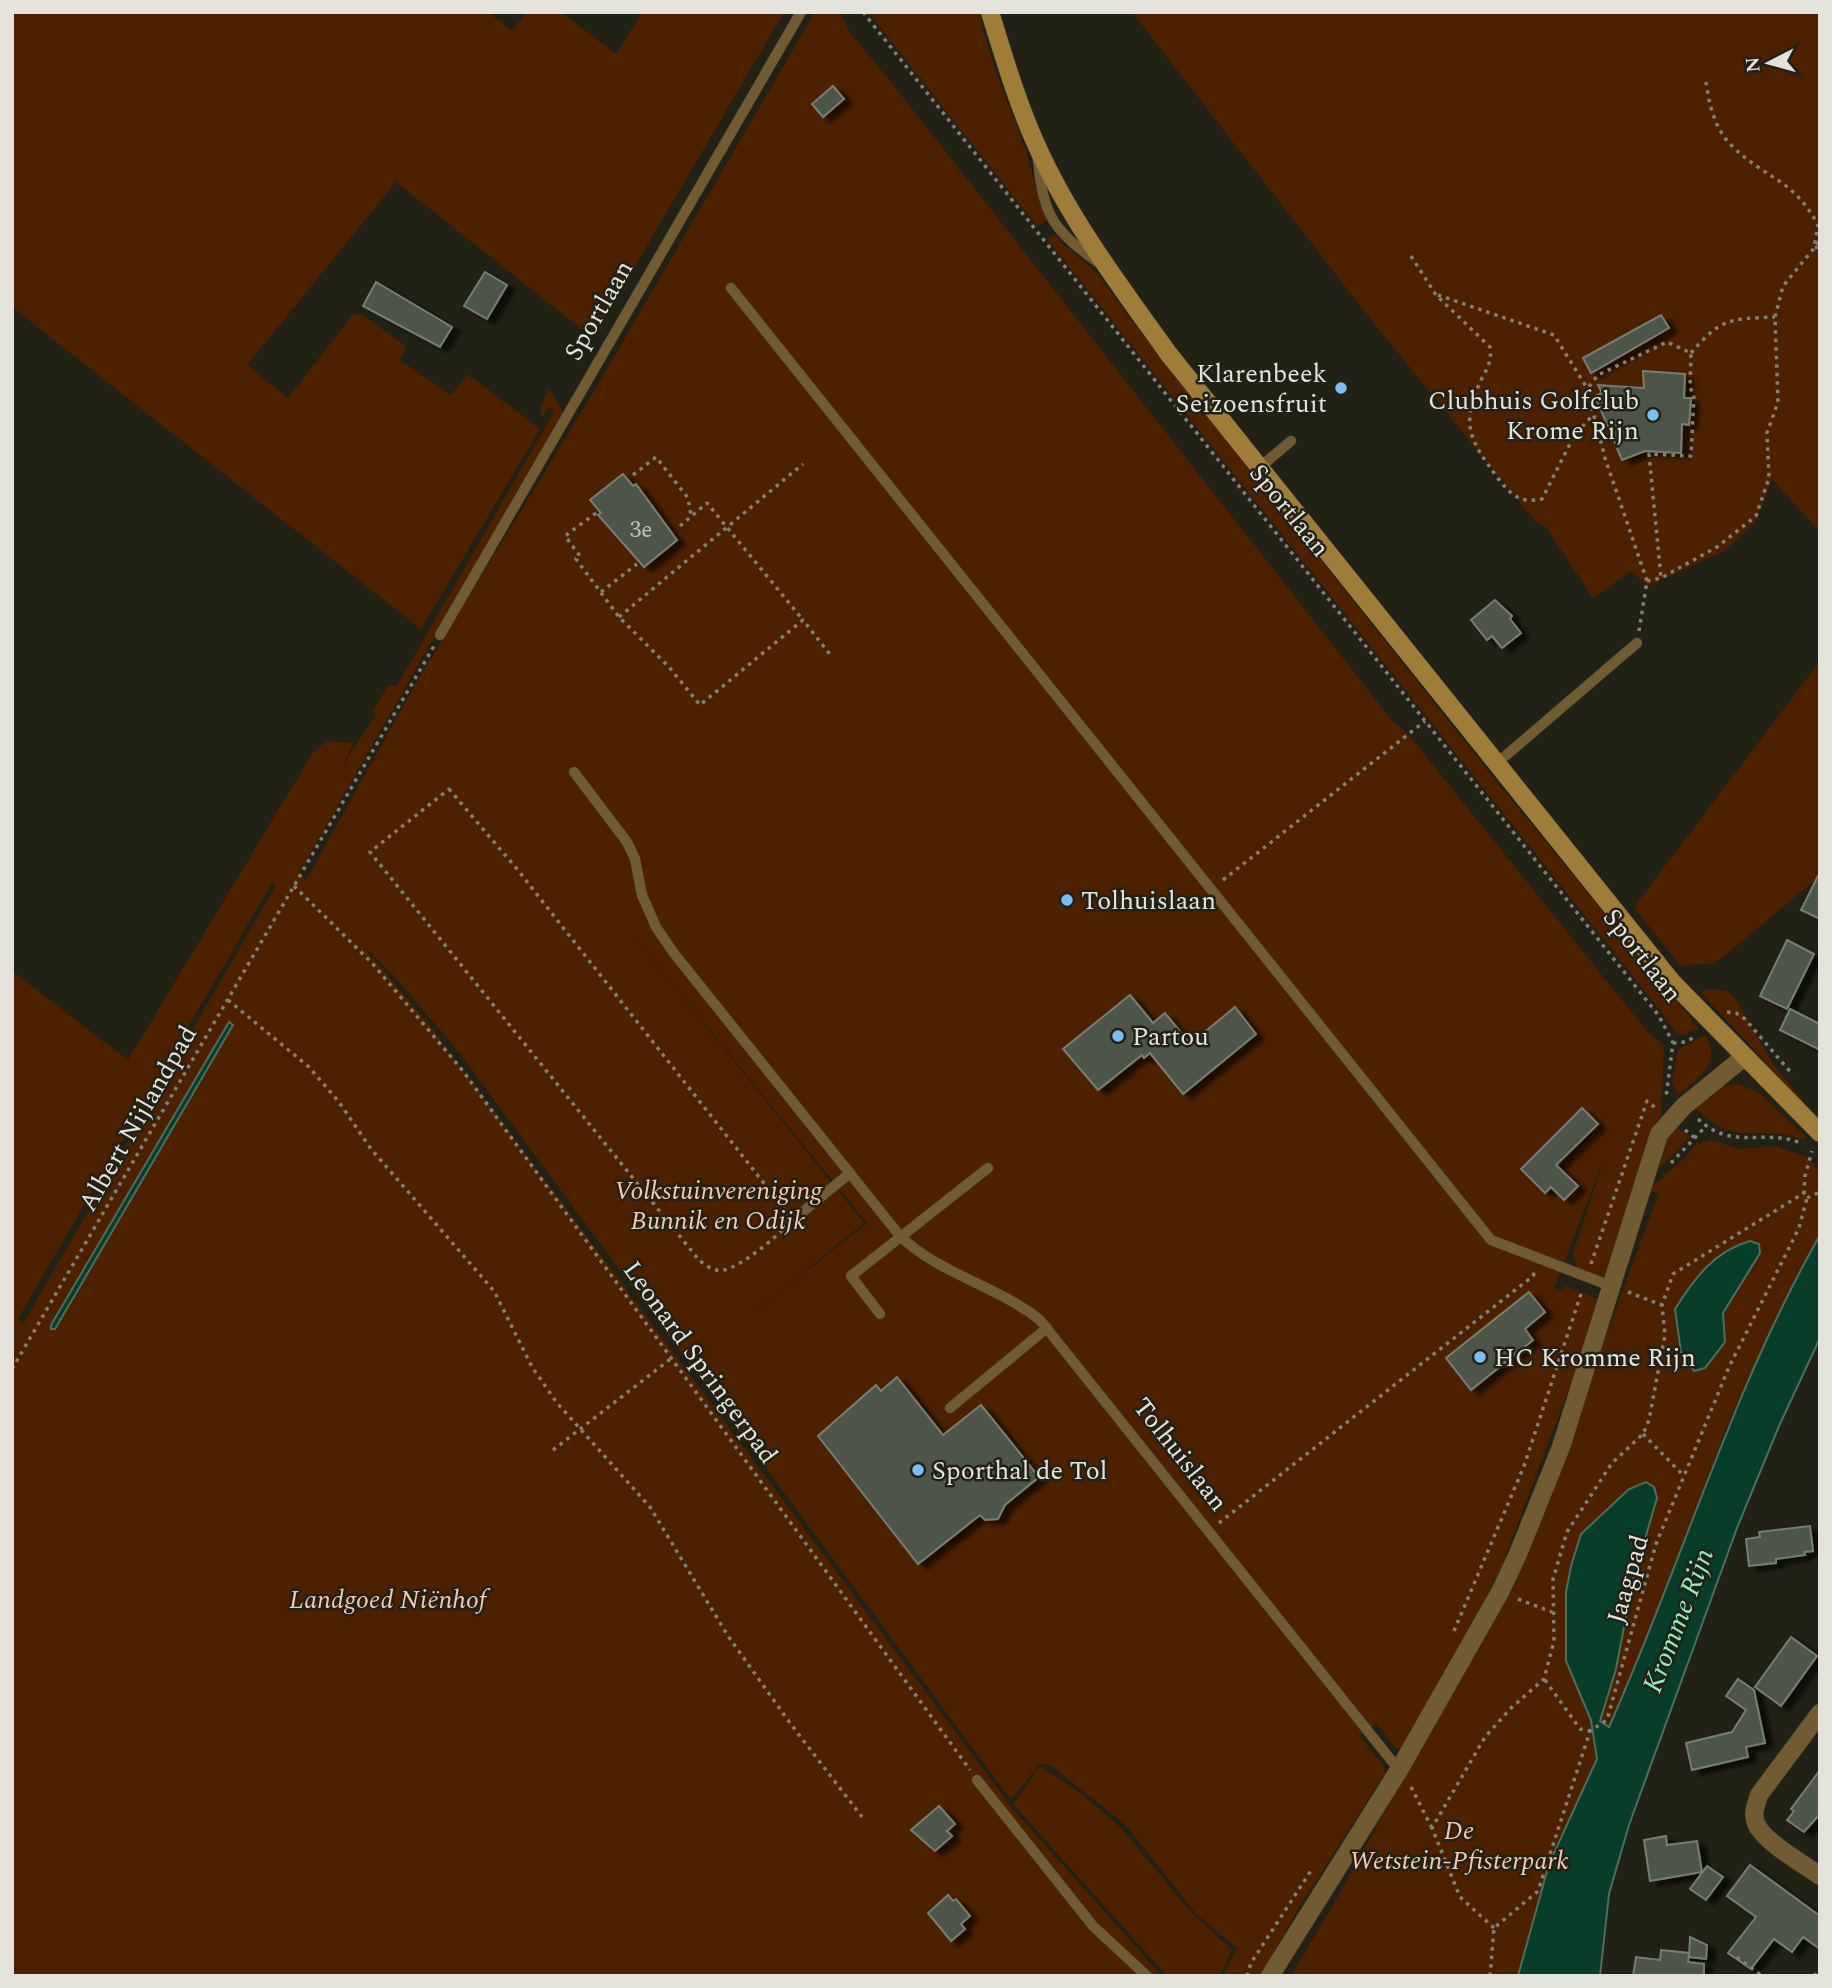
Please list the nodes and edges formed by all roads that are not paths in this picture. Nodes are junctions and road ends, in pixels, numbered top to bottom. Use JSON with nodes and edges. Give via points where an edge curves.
{"nodes":[{"id":1,"x":801,"y":12,"type":"edge"},
{"id":2,"x":990,"y":12,"type":"edge"},
{"id":3,"x":731,"y":288,"type":"dead end"},
{"id":4,"x":1291,"y":441,"type":"dead end"},
{"id":5,"x":1259,"y":468,"type":"junction"},
{"id":6,"x":440,"y":635,"type":"road end"},
{"id":7,"x":1637,"y":643,"type":"road end"},
{"id":8,"x":1496,"y":764,"type":"junction"},
{"id":9,"x":574,"y":772,"type":"dead end"},
{"id":10,"x":1743,"y":1058,"type":"junction"},
{"id":11,"x":1816,"y":1141,"type":"edge"},
{"id":12,"x":988,"y":1168,"type":"dead end"},
{"id":13,"x":850,"y":1172,"type":"junction"},
{"id":14,"x":787,"y":1225,"type":"road end"},
{"id":15,"x":900,"y":1236,"type":"junction"},
{"id":16,"x":1611,"y":1286,"type":"junction"},
{"id":17,"x":880,"y":1314,"type":"dead end"},
{"id":18,"x":1047,"y":1328,"type":"junction"},
{"id":19,"x":950,"y":1408,"type":"dead end"},
{"id":20,"x":1820,"y":1713,"type":"edge"},
{"id":21,"x":1399,"y":1770,"type":"junction"},
{"id":22,"x":977,"y":1780,"type":"road end"},
{"id":23,"x":1820,"y":1876,"type":"edge"},
{"id":24,"x":1147,"y":1976,"type":"edge"},
{"id":25,"x":1270,"y":1976,"type":"edge"}],
"edges":[{"from":1,"to":6,"type":"lane","name":"Sportlaan"},
{"from":2,"to":5,"type":"street","name":"Sportlaan","via":[[1037,146],[1109,270]]},
{"from":3,"to":16,"type":"lane","via":[[1491,1240]]},
{"from":4,"to":5,"type":"lane"},
{"from":5,"to":8,"type":"street","name":"Sportlaan"},
{"from":7,"to":8,"type":"lane"},
{"from":8,"to":10,"type":"street","name":"Sportlaan","via":[[1672,982]]},
{"from":9,"to":13,"type":"lane","name":"Tolhuislaan","via":[[627,842],[642,895],[673,952]]},
{"from":10,"to":11,"type":"street","name":"Sportlaan"},
{"from":10,"to":16,"type":"street","via":[[1684,1106],[1659,1134]]},
{"from":12,"to":15,"type":"lane"},
{"from":13,"to":14,"type":"lane"},
{"from":13,"to":15,"type":"lane","name":"Tolhuislaan"},
{"from":15,"to":17,"type":"lane","via":[[851,1276]]},
{"from":15,"to":18,"type":"lane","name":"Tolhuislaan","via":[[924,1254],[1025,1308]]},
{"from":16,"to":21,"type":"street","via":[[1561,1447],[1518,1554]]},
{"from":18,"to":19,"type":"lane"},
{"from":18,"to":21,"type":"lane","name":"Tolhuislaan"},
{"from":20,"to":23,"type":"street","via":[[1759,1795],[1754,1811],[1756,1824],[1766,1837]]},
{"from":21,"to":25,"type":"street"},
{"from":22,"to":24,"type":"lane","via":[[1093,1926]]}]}
